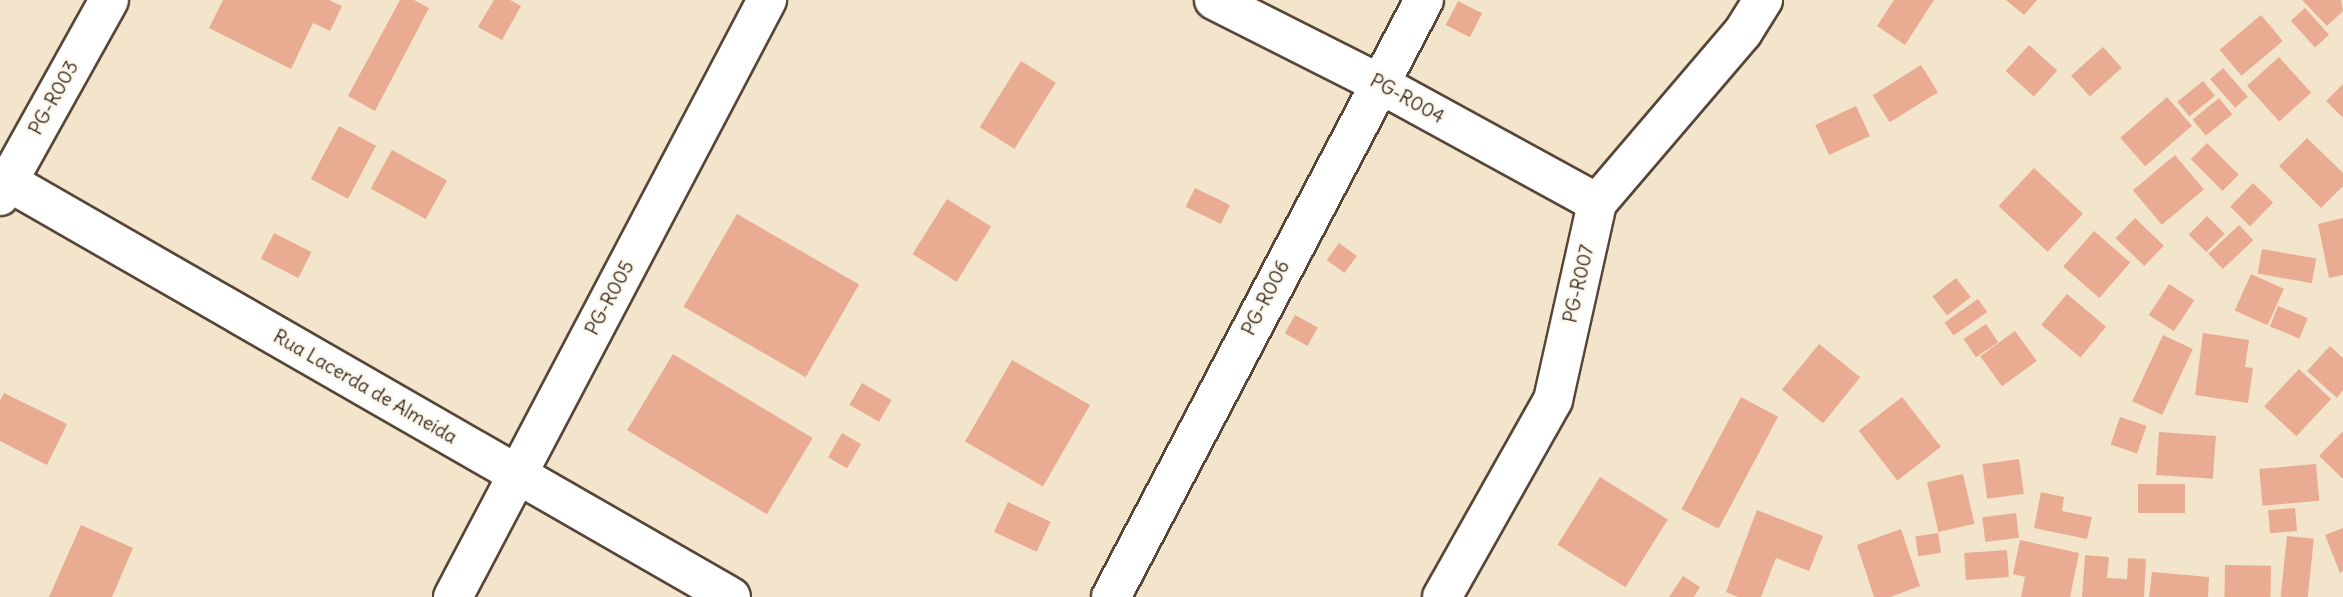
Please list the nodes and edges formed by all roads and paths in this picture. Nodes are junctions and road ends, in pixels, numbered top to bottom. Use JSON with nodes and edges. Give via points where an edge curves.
{"nodes":[{"id":1,"x":109,"y":0,"type":"edge"},
{"id":2,"x":767,"y":0,"type":"edge"},
{"id":3,"x":1214,"y":0,"type":"edge"},
{"id":4,"x":1424,"y":0,"type":"edge"},
{"id":5,"x":1763,"y":0,"type":"edge"},
{"id":6,"x":1378,"y":83,"type":"junction"},
{"id":7,"x":3,"y":185,"type":"edge"},
{"id":8,"x":1597,"y":203,"type":"junction"},
{"id":9,"x":518,"y":474,"type":"junction"},
{"id":10,"x":453,"y":597,"type":"edge"},
{"id":11,"x":731,"y":597,"type":"edge"},
{"id":12,"x":1111,"y":597,"type":"edge"},
{"id":13,"x":1442,"y":597,"type":"edge"}],
"edges":[{"from":1,"to":7,"type":"street","name":"PG-R003"},
{"from":2,"to":9,"type":"street","name":"PG-R005"},
{"from":3,"to":6,"type":"street","name":"PG-R004"},
{"from":4,"to":6,"type":"street","name":"PG-R006"},
{"from":5,"to":8,"type":"street","name":"PG-R007","via":[[1743,32]]},
{"from":6,"to":8,"type":"street","name":"PG-R004"},
{"from":6,"to":12,"type":"street","name":"PG-R006"},
{"from":7,"to":9,"type":"street","name":"Rua Lacerda de Almeida"},
{"from":8,"to":13,"type":"street","name":"PG-R007","via":[[1553,400]]},
{"from":9,"to":10,"type":"street","name":"PG-R005"},
{"from":9,"to":11,"type":"street","name":"Rua Lacerda de Almeida"}]}
